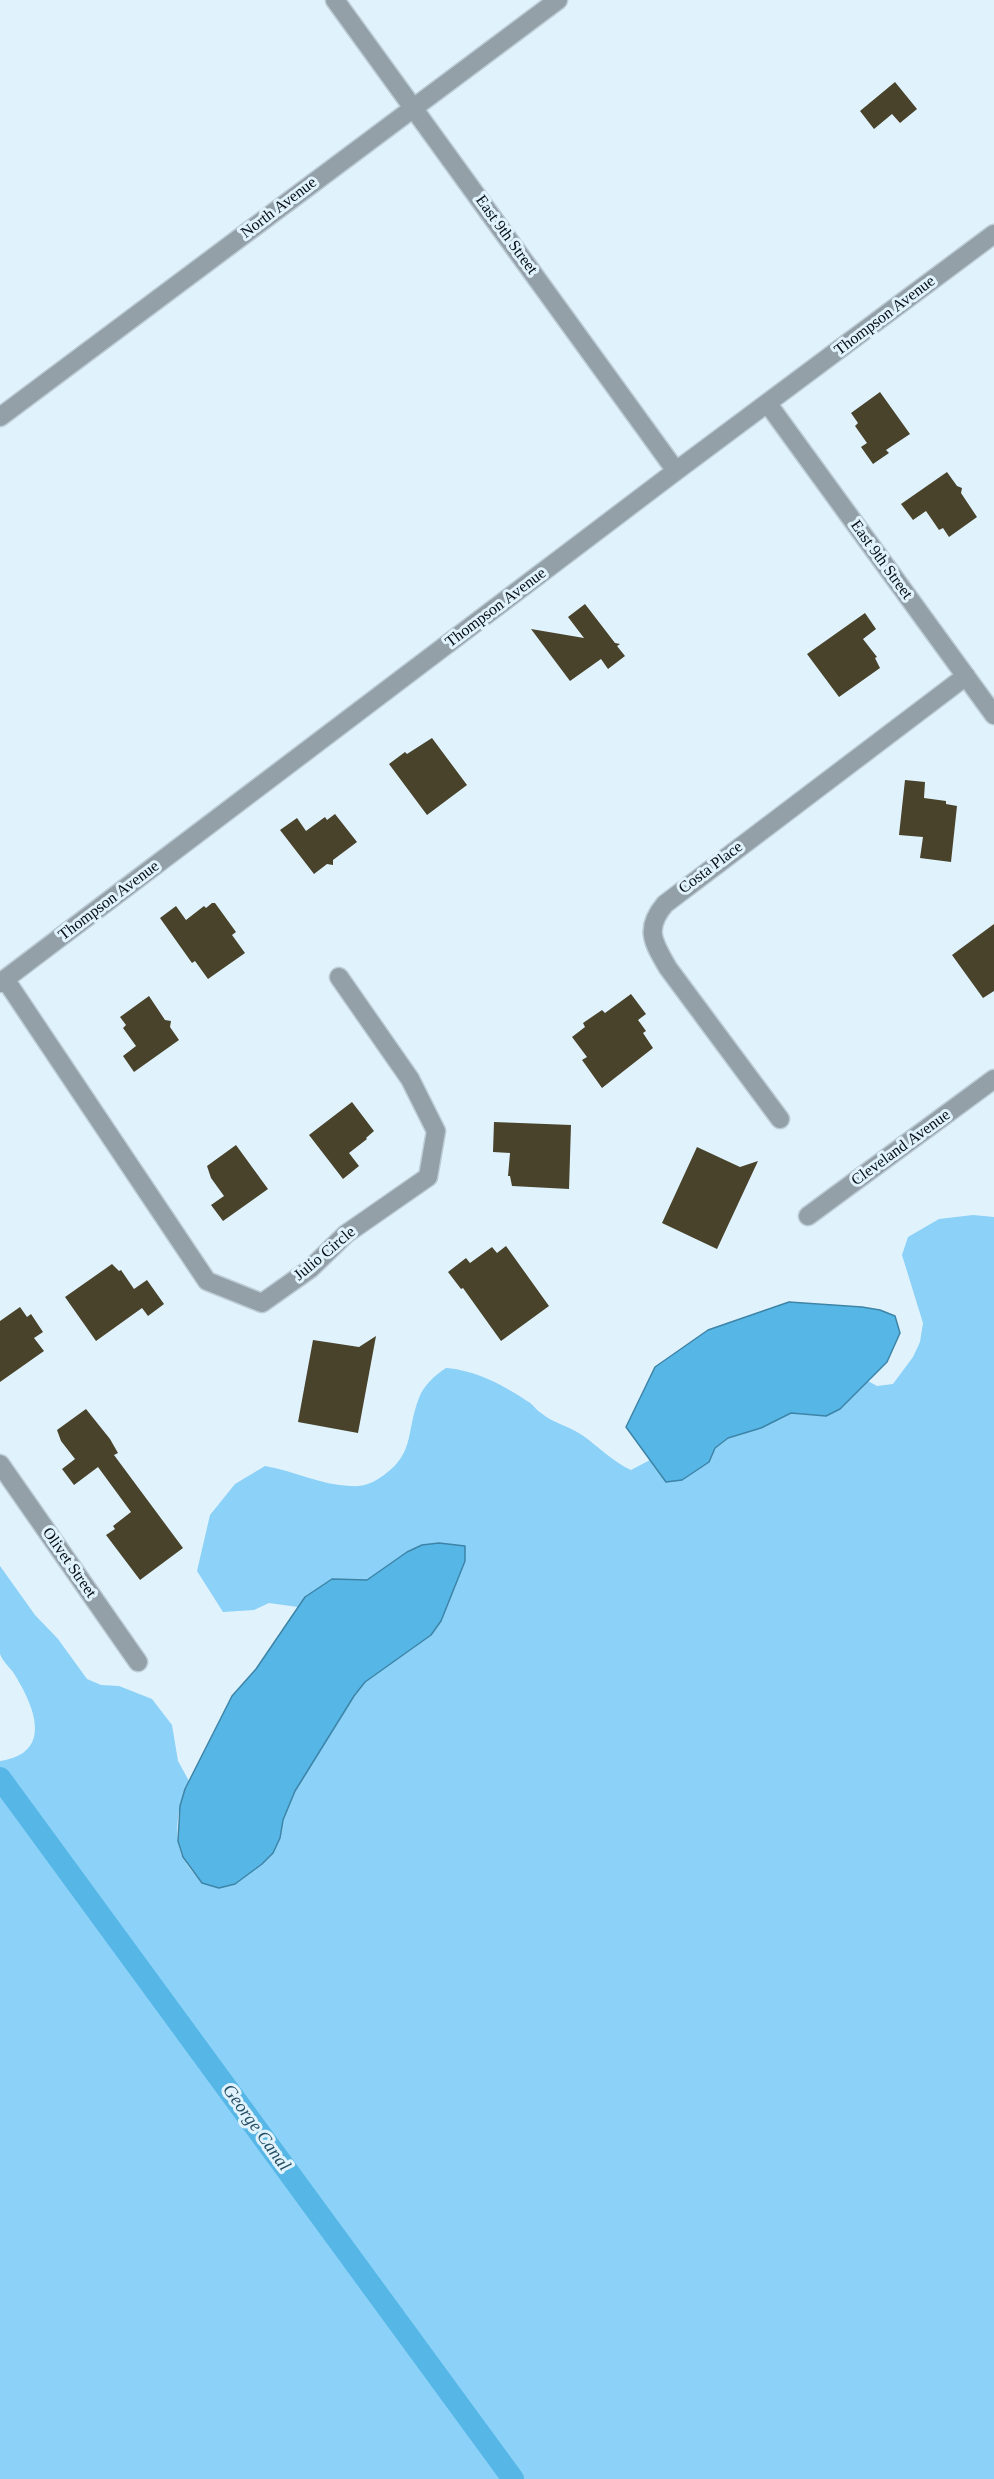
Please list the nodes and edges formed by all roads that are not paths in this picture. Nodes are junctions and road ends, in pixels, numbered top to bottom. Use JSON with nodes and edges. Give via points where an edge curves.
{"nodes":[{"id":1,"x":335,"y":0,"type":"edge"},
{"id":2,"x":558,"y":0,"type":"edge"},
{"id":3,"x":415,"y":108,"type":"junction"},
{"id":4,"x":994,"y":234,"type":"edge"},
{"id":5,"x":768,"y":404,"type":"junction"},
{"id":6,"x":0,"y":417,"type":"edge"},
{"id":7,"x":676,"y":471,"type":"junction"},
{"id":8,"x":966,"y":676,"type":"junction"},
{"id":9,"x":994,"y":715,"type":"edge"},
{"id":10,"x":339,"y":977,"type":"dead end"},
{"id":11,"x":3,"y":981,"type":"edge"},
{"id":12,"x":994,"y":1079,"type":"edge"},
{"id":13,"x":780,"y":1119,"type":"dead end"},
{"id":14,"x":808,"y":1216,"type":"dead end"},
{"id":15,"x":0,"y":1464,"type":"edge"},
{"id":16,"x":138,"y":1662,"type":"dead end"}],
"edges":[{"from":1,"to":3,"type":"street","name":"East 9th Street"},
{"from":2,"to":3,"type":"street","name":"North Avenue"},
{"from":3,"to":6,"type":"street","name":"North Avenue"},
{"from":3,"to":7,"type":"street","name":"East 9th Street"},
{"from":4,"to":5,"type":"street","name":"Thompson Avenue"},
{"from":5,"to":7,"type":"street","name":"Thompson Avenue"},
{"from":5,"to":8,"type":"street","name":"East 9th Street"},
{"from":7,"to":11,"type":"street","name":"Thompson Avenue"},
{"from":8,"to":9,"type":"street","name":"East 9th Street"},
{"from":8,"to":13,"type":"street","name":"Costa Place","via":[[665,904],[655,916],[654,944],[668,968]]},
{"from":10,"to":11,"type":"street","name":"Julio Circle","via":[[410,1079],[436,1131],[428,1177],[346,1234],[310,1269],[262,1303],[207,1281]]},
{"from":12,"to":14,"type":"street","name":"Cleveland Avenue"},
{"from":15,"to":16,"type":"street","name":"Olivet Street"}]}
